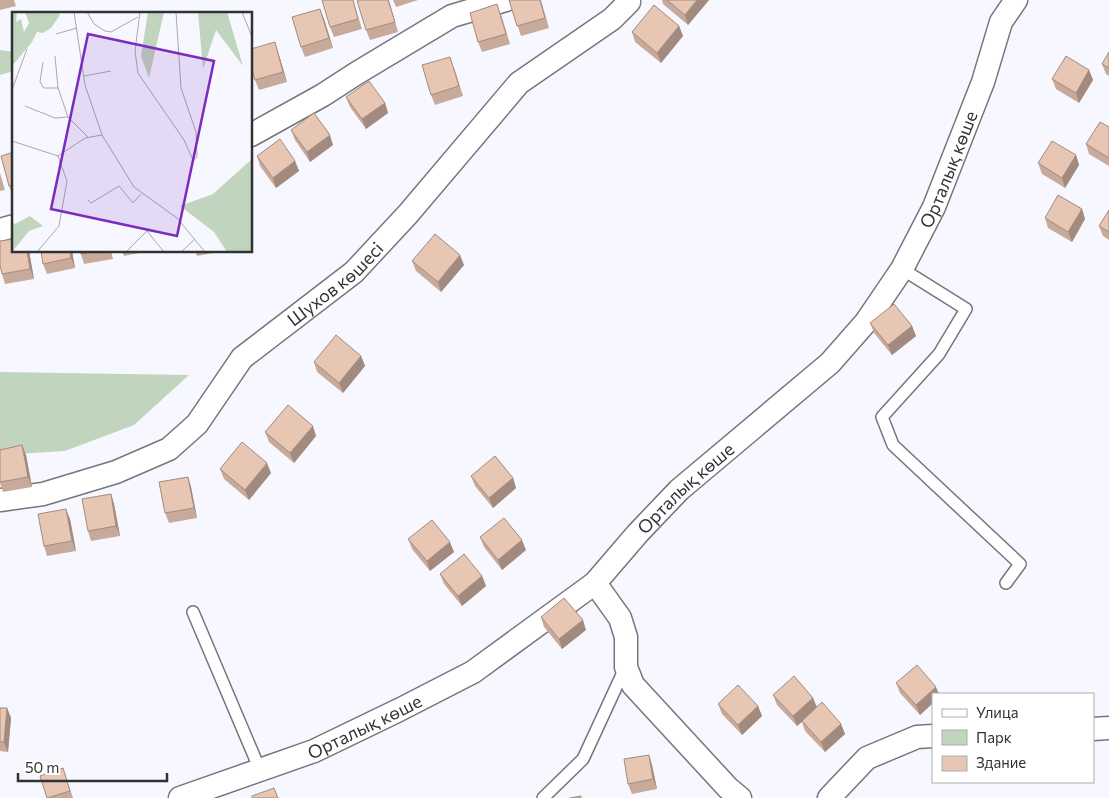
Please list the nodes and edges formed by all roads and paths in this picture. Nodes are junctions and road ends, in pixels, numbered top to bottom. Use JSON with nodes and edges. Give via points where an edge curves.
{"nodes":[{"id":1,"x":506,"y":0,"type":"edge"},
{"id":2,"x":628,"y":0,"type":"edge"},
{"id":3,"x":1016,"y":0,"type":"edge"},
{"id":4,"x":252,"y":135,"type":"edge"},
{"id":5,"x":902,"y":269,"type":"junction"},
{"id":6,"x":0,"y":500,"type":"edge"},
{"id":7,"x":595,"y":583,"type":"junction"},
{"id":8,"x":1006,"y":583,"type":"dead end"},
{"id":9,"x":193,"y":612,"type":"dead end"},
{"id":10,"x":626,"y":667,"type":"junction"},
{"id":11,"x":1109,"y":728,"type":"edge"},
{"id":12,"x":1094,"y":729,"type":"edge"},
{"id":13,"x":932,"y":736,"type":"edge"},
{"id":14,"x":260,"y":770,"type":"junction"},
{"id":15,"x":180,"y":798,"type":"edge"},
{"id":16,"x":543,"y":798,"type":"edge"},
{"id":17,"x":740,"y":798,"type":"edge"},
{"id":18,"x":829,"y":798,"type":"edge"}],
"edges":[{"from":1,"to":4,"type":"street","via":[[452,16]]},
{"from":2,"to":6,"type":"street","name":"Шухов көшесі","via":[[612,19],[519,83],[408,214],[354,272],[242,358],[197,424],[169,449],[107,475],[43,494]]},
{"from":3,"to":5,"type":"street","name":"Орталық көше","via":[[1001,22],[983,82],[934,207]]},
{"from":5,"to":7,"type":"street","name":"Орталық көше","via":[[866,322],[830,363],[679,490]]},
{"from":5,"to":8,"type":"lane","via":[[966,309],[939,354],[882,417],[893,445],[1020,564]]},
{"from":7,"to":10,"type":"street","via":[[620,618],[626,637]]},
{"from":7,"to":14,"type":"street","name":"Орталық көше","via":[[473,672],[314,751]]},
{"from":9,"to":14,"type":"lane"},
{"from":10,"to":16,"type":"lane","via":[[583,759]]},
{"from":10,"to":17,"type":"street","via":[[633,685]]},
{"from":11,"to":12,"type":"street"},
{"from":13,"to":18,"type":"street","via":[[917,737],[867,758]]},
{"from":14,"to":15,"type":"street","name":"Орталық көше"}]}
